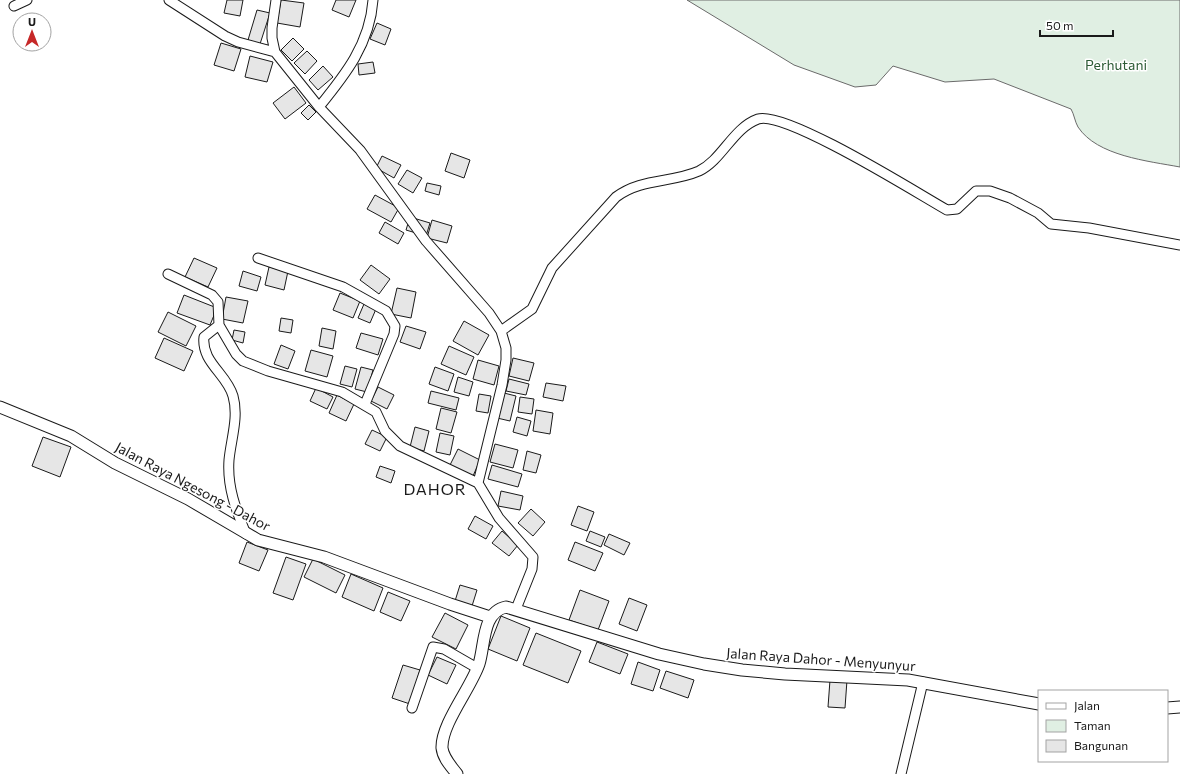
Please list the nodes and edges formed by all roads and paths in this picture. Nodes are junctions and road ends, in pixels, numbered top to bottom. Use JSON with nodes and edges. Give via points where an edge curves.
{"nodes":[{"id":1,"x":27,"y":0,"type":"edge"},
{"id":2,"x":169,"y":0,"type":"edge"},
{"id":3,"x":276,"y":0,"type":"edge"},
{"id":4,"x":373,"y":0,"type":"edge"},
{"id":5,"x":14,"y":6,"type":"dead end"},
{"id":6,"x":275,"y":52,"type":"junction"},
{"id":7,"x":319,"y":108,"type":"junction"},
{"id":8,"x":1180,"y":245,"type":"edge"},
{"id":9,"x":258,"y":258,"type":"dead end"},
{"id":10,"x":168,"y":274,"type":"dead end"},
{"id":11,"x":219,"y":325,"type":"junction"},
{"id":12,"x":501,"y":331,"type":"junction"},
{"id":13,"x":365,"y":404,"type":"junction"},
{"id":14,"x":0,"y":407,"type":"edge"},
{"id":15,"x":478,"y":483,"type":"junction"},
{"id":16,"x":246,"y":534,"type":"junction"},
{"id":17,"x":516,"y":609,"type":"junction"},
{"id":18,"x":490,"y":617,"type":"junction"},
{"id":19,"x":477,"y":668,"type":"junction"},
{"id":20,"x":923,"y":682,"type":"junction"},
{"id":21,"x":1038,"y":704,"type":"edge"},
{"id":22,"x":1180,"y":707,"type":"edge"},
{"id":23,"x":412,"y":708,"type":"dead end"},
{"id":24,"x":1168,"y":708,"type":"edge"},
{"id":25,"x":457,"y":774,"type":"edge"},
{"id":26,"x":901,"y":774,"type":"edge"}],
"edges":[{"from":1,"to":5,"type":"street"},
{"from":2,"to":6,"type":"street","via":[[225,36]]},
{"from":3,"to":6,"type":"street","via":[[272,28]]},
{"from":4,"to":7,"type":"street","via":[[366,37],[349,69]]},
{"from":6,"to":7,"type":"street"},
{"from":7,"to":12,"type":"street","via":[[360,150],[426,241],[489,313]]},
{"from":8,"to":12,"type":"street","via":[[1089,228],[1051,224],[1028,207],[990,191],[976,191],[957,210],[947,210],[826,140],[773,119],[759,119],[741,131],[707,167],[682,176],[626,189],[616,197],[552,268],[532,309]]},
{"from":9,"to":13,"type":"street","via":[[343,287],[386,311],[392,318],[394,334]]},
{"from":10,"to":11,"type":"street","via":[[212,295],[218,302]]},
{"from":11,"to":13,"type":"street","via":[[243,361],[268,371],[342,392]]},
{"from":11,"to":16,"type":"street","via":[[204,338],[203,344],[204,351],[233,396],[235,409],[229,475],[235,509]]},
{"from":12,"to":15,"type":"street","via":[[506,348],[506,360]]},
{"from":13,"to":15,"type":"street","via":[[379,416],[385,431],[400,446]]},
{"from":14,"to":16,"type":"street","name":"Jalan Raya Ngesong - Dahor","via":[[72,436],[115,463],[214,513]]},
{"from":15,"to":17,"type":"street","via":[[499,518],[533,557],[532,569]]},
{"from":16,"to":18,"type":"street","name":"Jalan Raya Ngesong - Dahor","via":[[274,545],[324,557]]},
{"from":17,"to":18,"type":"street","name":"Jalan Raya Dahor - Menyunyur","via":[[500,608]]},
{"from":17,"to":20,"type":"street","name":"Jalan Raya Dahor - Menyunyur","via":[[659,654],[704,664],[770,673],[874,677]]},
{"from":18,"to":19,"type":"street"},
{"from":19,"to":23,"type":"street","via":[[444,649],[433,647]]},
{"from":19,"to":25,"type":"street","via":[[449,724],[443,742],[444,757]]},
{"from":20,"to":21,"type":"street","name":"Jalan Raya Dahor - Menyunyur"},
{"from":20,"to":26,"type":"street"},
{"from":22,"to":24,"type":"street"}]}
